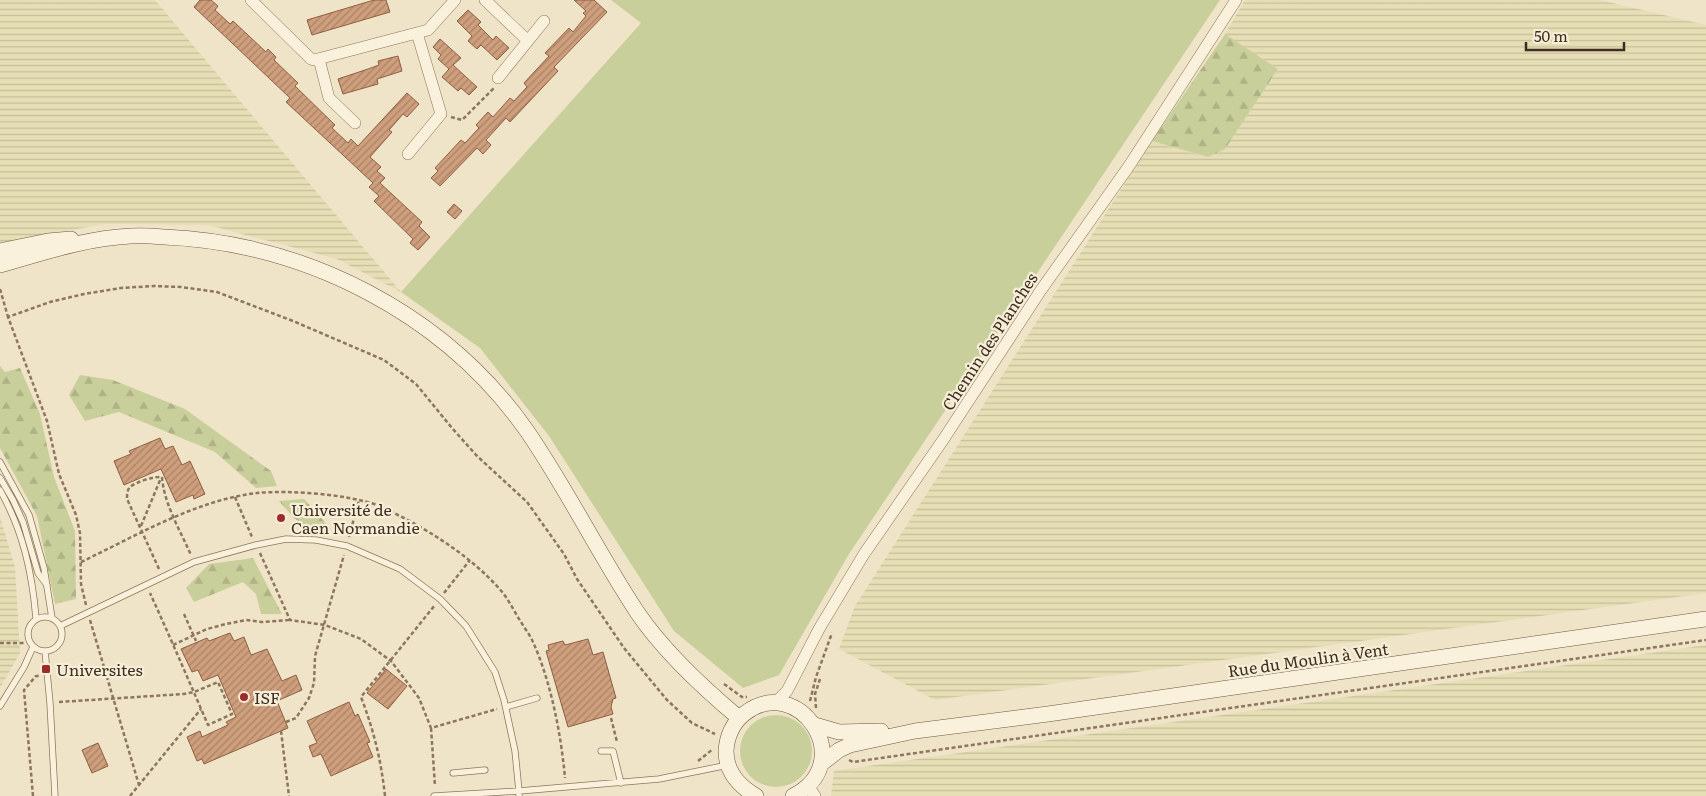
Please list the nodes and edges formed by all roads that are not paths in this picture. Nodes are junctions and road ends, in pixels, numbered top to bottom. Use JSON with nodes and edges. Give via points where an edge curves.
{"nodes":[{"id":1,"x":251,"y":0,"type":"edge"},
{"id":2,"x":455,"y":0,"type":"edge"},
{"id":3,"x":485,"y":0,"type":"edge"},
{"id":4,"x":1236,"y":0,"type":"edge"},
{"id":5,"x":544,"y":21,"type":"dead end"},
{"id":6,"x":417,"y":33,"type":"junction"},
{"id":7,"x":528,"y":41,"type":"junction"},
{"id":8,"x":319,"y":60,"type":"junction"},
{"id":9,"x":498,"y":78,"type":"road end"},
{"id":10,"x":356,"y":123,"type":"dead end"},
{"id":11,"x":408,"y":154,"type":"dead end"},
{"id":12,"x":97,"y":239,"type":"junction"},
{"id":13,"x":0,"y":251,"type":"edge"},
{"id":14,"x":0,"y":265,"type":"edge"},
{"id":15,"x":0,"y":462,"type":"edge"},
{"id":16,"x":0,"y":478,"type":"edge"},
{"id":17,"x":0,"y":490,"type":"edge"},
{"id":18,"x":38,"y":573,"type":"junction"},
{"id":19,"x":34,"y":586,"type":"junction"},
{"id":20,"x":48,"y":587,"type":"junction"},
{"id":21,"x":36,"y":618,"type":"junction"},
{"id":22,"x":52,"y":618,"type":"junction"},
{"id":23,"x":1706,"y":619,"type":"edge"},
{"id":24,"x":60,"y":626,"type":"junction"},
{"id":25,"x":31,"y":645,"type":"junction"},
{"id":26,"x":45,"y":651,"type":"junction"},
{"id":27,"x":537,"y":698,"type":"dead end"},
{"id":28,"x":775,"y":703,"type":"junction"},
{"id":29,"x":0,"y":706,"type":"edge"},
{"id":30,"x":506,"y":706,"type":"junction"},
{"id":31,"x":739,"y":718,"type":"junction"},
{"id":32,"x":816,"y":718,"type":"junction"},
{"id":33,"x":915,"y":731,"type":"junction"},
{"id":34,"x":601,"y":751,"type":"dead end"},
{"id":35,"x":821,"y":764,"type":"junction"},
{"id":36,"x":728,"y":765,"type":"junction"},
{"id":37,"x":485,"y":770,"type":"dead end"},
{"id":38,"x":453,"y":773,"type":"dead end"},
{"id":39,"x":621,"y":783,"type":"junction"},
{"id":40,"x":811,"y":791,"type":"edge"},
{"id":41,"x":519,"y":793,"type":"edge"},
{"id":42,"x":748,"y":794,"type":"edge"},
{"id":43,"x":55,"y":796,"type":"edge"},
{"id":44,"x":435,"y":796,"type":"edge"},
{"id":45,"x":793,"y":796,"type":"edge"}],
"edges":[{"from":1,"to":8,"type":"street","via":[[311,59]]},
{"from":2,"to":6,"type":"street","via":[[428,30]]},
{"from":3,"to":7,"type":"street"},
{"from":4,"to":28,"type":"street","name":"Chemin des Planches","via":[[1129,166],[1041,290],[864,554],[819,629],[788,691]]},
{"from":5,"to":7,"type":"street"},
{"from":6,"to":8,"type":"street"},
{"from":6,"to":11,"type":"street","via":[[441,114]]},
{"from":7,"to":9,"type":"street"},
{"from":8,"to":10,"type":"street","via":[[329,98]]},
{"from":12,"to":13,"type":"main road","via":[[83,237],[48,241]]},
{"from":12,"to":14,"type":"main road"},
{"from":12,"to":31,"type":"main road","via":[[132,236],[196,238],[286,257],[382,298],[428,329],[485,379],[526,430],[637,613],[670,654]]},
{"from":15,"to":20,"type":"lane","via":[[30,515]]},
{"from":16,"to":18,"type":"lane","via":[[23,522]]},
{"from":17,"to":19,"type":"lane","via":[[22,537]]},
{"from":18,"to":19,"type":"lane"},
{"from":18,"to":20,"type":"lane"},
{"from":19,"to":21,"type":"lane"},
{"from":20,"to":22,"type":"lane"},
{"from":21,"to":22,"type":"lane"},
{"from":21,"to":25,"type":"lane","via":[[27,632]]},
{"from":22,"to":24,"type":"lane"},
{"from":23,"to":33,"type":"main road","name":"Rue du Moulin à Vent"},
{"from":24,"to":26,"type":"lane","via":[[60,642],[52,650]]},
{"from":24,"to":30,"type":"lane","via":[[194,562],[286,539],[316,540],[347,546],[400,569],[440,599],[466,626],[495,672]]},
{"from":25,"to":26,"type":"lane"},
{"from":25,"to":29,"type":"lane","via":[[24,667]]},
{"from":26,"to":43,"type":"lane"},
{"from":27,"to":30,"type":"lane"},
{"from":28,"to":31,"type":"main road","via":[[762,705]]},
{"from":28,"to":32,"type":"main road","via":[[788,705]]},
{"from":30,"to":41,"type":"lane"},
{"from":31,"to":36,"type":"main road","via":[[728,740]]},
{"from":32,"to":33,"type":"main road","via":[[839,732]]},
{"from":32,"to":35,"type":"main road","via":[[821,740]]},
{"from":33,"to":35,"type":"main road","via":[[850,745]]},
{"from":34,"to":39,"type":"lane","via":[[613,751]]},
{"from":35,"to":40,"type":"main road"},
{"from":36,"to":39,"type":"lane"},
{"from":36,"to":42,"type":"main road"},
{"from":37,"to":38,"type":"lane"},
{"from":39,"to":41,"type":"lane"},
{"from":40,"to":45,"type":"main road"},
{"from":41,"to":44,"type":"lane"}]}
